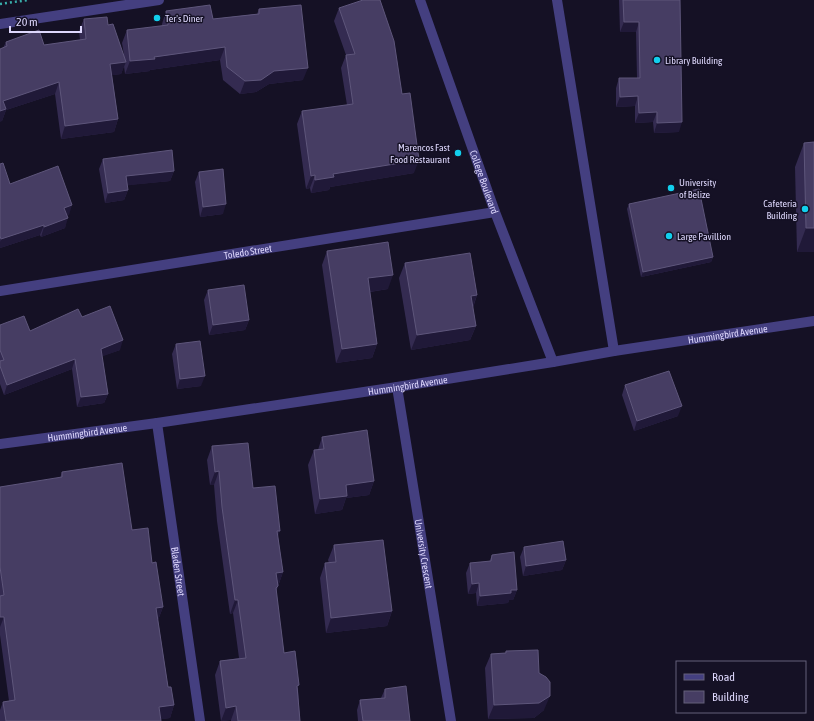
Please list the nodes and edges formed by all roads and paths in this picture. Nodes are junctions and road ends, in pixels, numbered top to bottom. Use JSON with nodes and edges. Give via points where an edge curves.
{"nodes":[{"id":1,"x":28,"y":0,"type":"edge"},
{"id":2,"x":160,"y":0,"type":"edge"},
{"id":3,"x":420,"y":0,"type":"edge"},
{"id":4,"x":557,"y":0,"type":"edge"},
{"id":5,"x":0,"y":4,"type":"edge"},
{"id":6,"x":0,"y":24,"type":"edge"},
{"id":7,"x":495,"y":212,"type":"junction"},
{"id":8,"x":0,"y":291,"type":"edge"},
{"id":9,"x":814,"y":321,"type":"edge"},
{"id":10,"x":614,"y":351,"type":"junction"},
{"id":11,"x":553,"y":362,"type":"junction"},
{"id":12,"x":398,"y":387,"type":"junction"},
{"id":13,"x":157,"y":423,"type":"junction"},
{"id":14,"x":0,"y":444,"type":"edge"},
{"id":15,"x":200,"y":721,"type":"edge"},
{"id":16,"x":451,"y":721,"type":"edge"}],
"edges":[{"from":1,"to":5,"type":"path"},
{"from":2,"to":6,"type":"street"},
{"from":3,"to":7,"type":"street","name":"College Boulevard"},
{"from":4,"to":10,"type":"street"},
{"from":7,"to":8,"type":"street","name":"Toledo Street"},
{"from":7,"to":11,"type":"street","name":"College Boulevard"},
{"from":9,"to":10,"type":"street","name":"Hummingbird Avenue"},
{"from":10,"to":11,"type":"street","name":"Hummingbird Avenue"},
{"from":11,"to":12,"type":"street","name":"Hummingbird Avenue"},
{"from":12,"to":13,"type":"street","name":"Hummingbird Avenue"},
{"from":12,"to":16,"type":"street","name":"University Crescent"},
{"from":13,"to":14,"type":"street","name":"Hummingbird Avenue"},
{"from":13,"to":15,"type":"street","name":"Bladen Street"}]}
